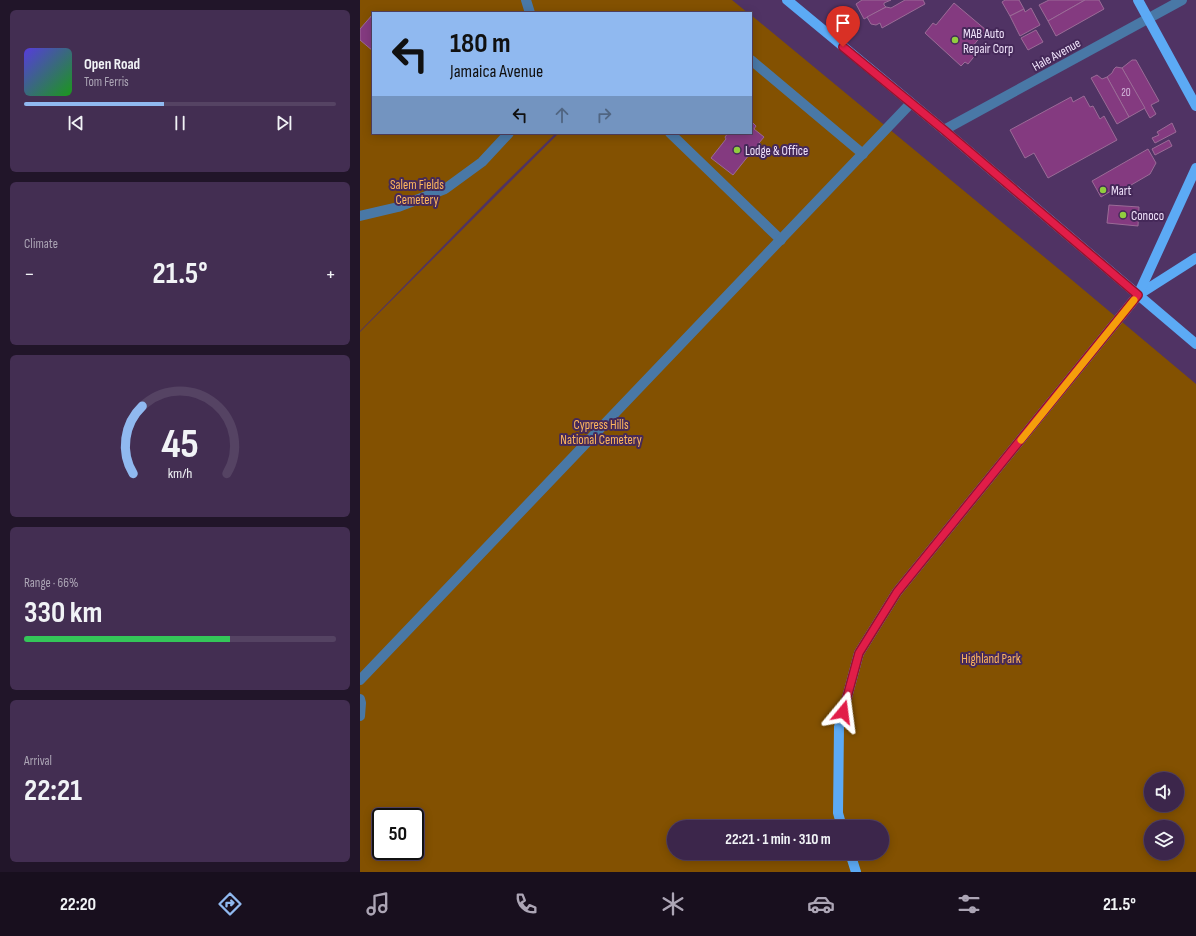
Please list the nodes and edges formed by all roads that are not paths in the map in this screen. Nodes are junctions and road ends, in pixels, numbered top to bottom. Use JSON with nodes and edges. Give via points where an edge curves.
{"nodes":[{"id":1,"x":526,"y":0,"type":"edge"},
{"id":2,"x":787,"y":0,"type":"edge"},
{"id":3,"x":1138,"y":0,"type":"edge"},
{"id":4,"x":1182,"y":0,"type":"edge"},
{"id":5,"x":530,"y":12,"type":"edge"},
{"id":6,"x":1148,"y":18,"type":"junction"},
{"id":7,"x":752,"y":61,"type":"edge"},
{"id":8,"x":911,"y":103,"type":"junction"},
{"id":9,"x":1196,"y":106,"type":"edge"},
{"id":10,"x":944,"y":130,"type":"junction"},
{"id":11,"x":508,"y":134,"type":"edge"},
{"id":12,"x":671,"y":134,"type":"edge"},
{"id":13,"x":863,"y":154,"type":"junction"},
{"id":14,"x":1196,"y":168,"type":"edge"},
{"id":15,"x":360,"y":216,"type":"edge"},
{"id":16,"x":781,"y":240,"type":"junction"},
{"id":17,"x":1196,"y":258,"type":"edge"},
{"id":18,"x":1138,"y":295,"type":"junction"},
{"id":19,"x":1196,"y":344,"type":"edge"},
{"id":20,"x":360,"y":680,"type":"edge"},
{"id":21,"x":360,"y":699,"type":"edge"},
{"id":22,"x":360,"y":716,"type":"edge"},
{"id":23,"x":840,"y":820,"type":"edge"},
{"id":24,"x":852,"y":860,"type":"edge"},
{"id":25,"x":856,"y":872,"type":"edge"}],
"edges":[{"from":1,"to":5,"type":"street"},
{"from":2,"to":8,"type":"main road"},
{"from":3,"to":6,"type":"main road"},
{"from":4,"to":6,"type":"street","name":"Hale Avenue"},
{"from":6,"to":9,"type":"main road"},
{"from":6,"to":10,"type":"street","name":"Hale Avenue"},
{"from":7,"to":13,"type":"street"},
{"from":8,"to":10,"type":"main road"},
{"from":8,"to":13,"type":"street"},
{"from":10,"to":18,"type":"main road"},
{"from":11,"to":15,"type":"street","via":[[482,162],[444,189],[398,207]]},
{"from":12,"to":16,"type":"street"},
{"from":13,"to":16,"type":"street"},
{"from":14,"to":18,"type":"main road"},
{"from":16,"to":20,"type":"street"},
{"from":17,"to":18,"type":"main road"},
{"from":18,"to":19,"type":"main road"},
{"from":18,"to":23,"type":"main road","via":[[897,592],[859,653],[839,727]]},
{"from":21,"to":22,"type":"street"},
{"from":24,"to":25,"type":"main road"}]}
